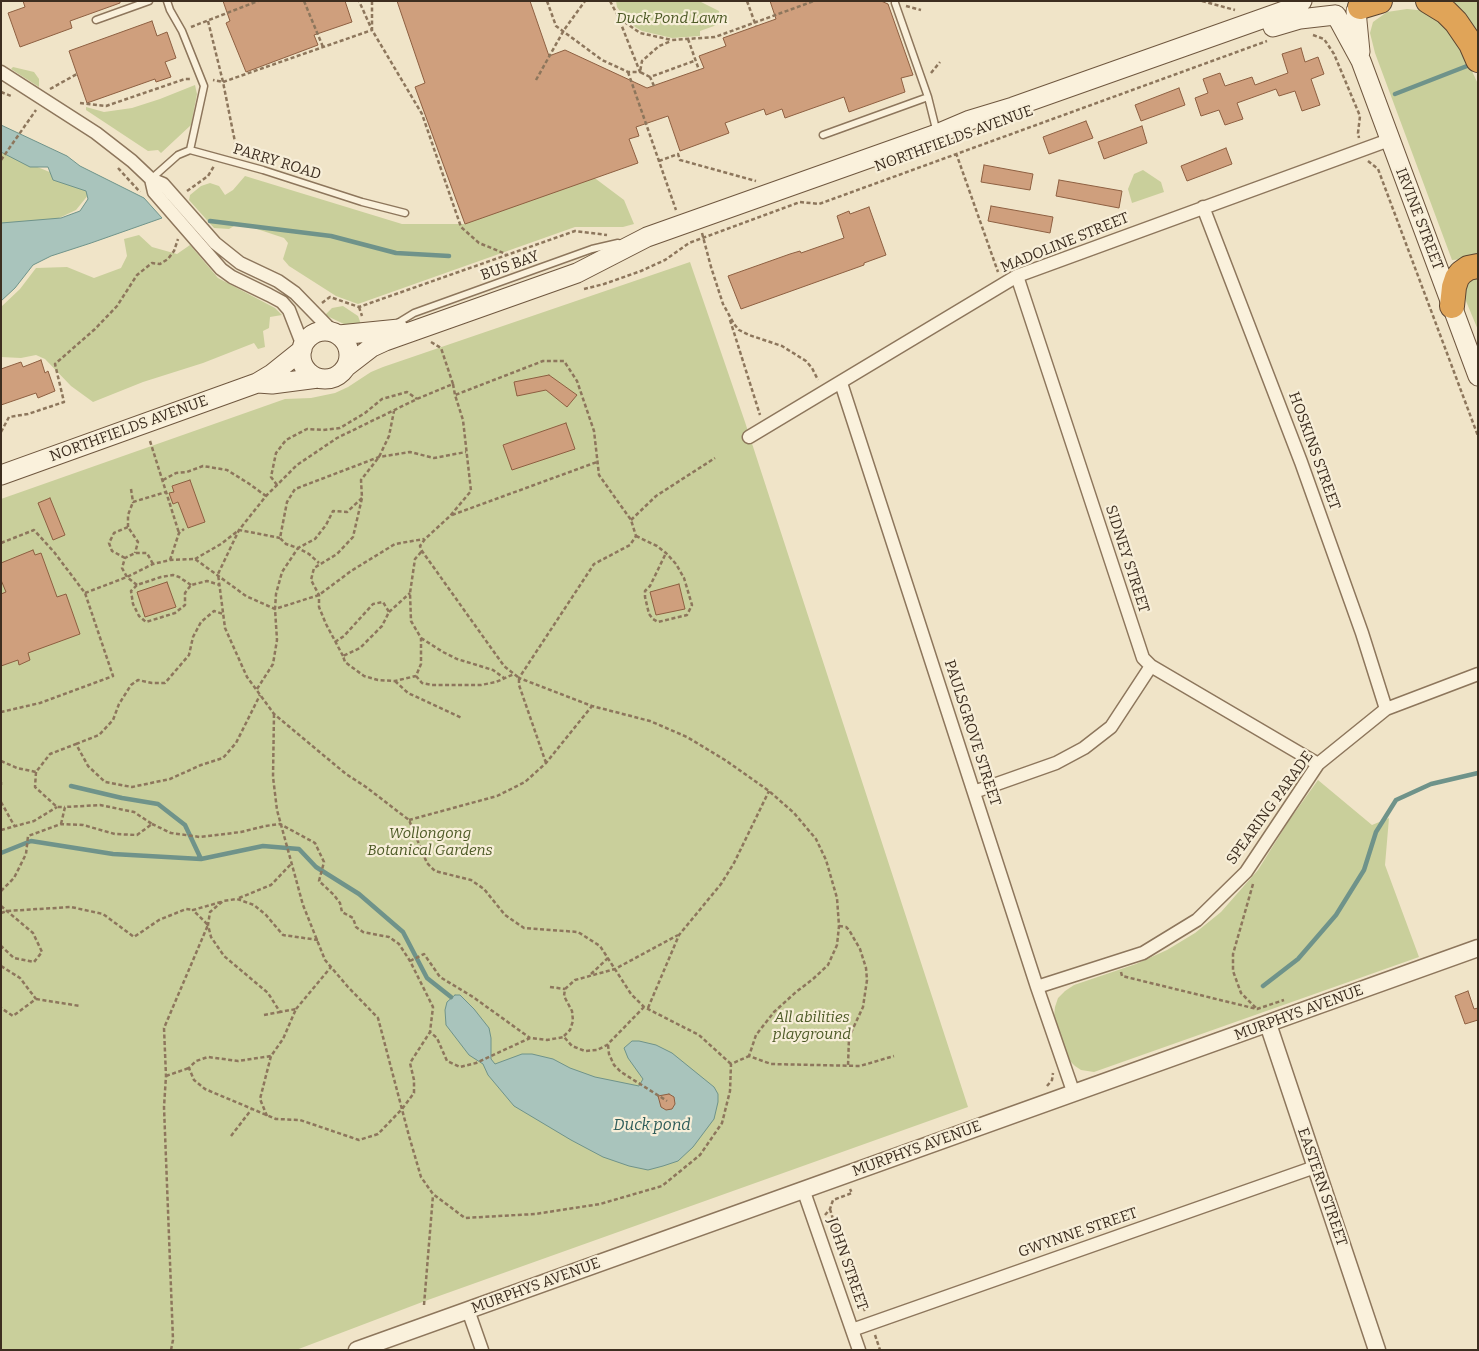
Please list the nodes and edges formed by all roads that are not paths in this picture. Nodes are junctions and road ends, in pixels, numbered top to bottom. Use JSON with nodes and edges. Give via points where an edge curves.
{"nodes":[{"id":1,"x":149,"y":1,"type":"edge"},
{"id":2,"x":167,"y":1,"type":"edge"},
{"id":3,"x":1302,"y":1,"type":"edge"},
{"id":4,"x":1428,"y":1,"type":"edge"},
{"id":5,"x":895,"y":3,"type":"dead end"},
{"id":6,"x":1365,"y":5,"type":"edge"},
{"id":7,"x":1331,"y":11,"type":"edge"},
{"id":8,"x":96,"y":20,"type":"dead end"},
{"id":9,"x":1478,"y":60,"type":"edge"},
{"id":10,"x":1361,"y":61,"type":"junction"},
{"id":11,"x":1,"y":72,"type":"edge"},
{"id":12,"x":928,"y":97,"type":"junction"},
{"id":13,"x":937,"y":134,"type":"junction"},
{"id":14,"x":823,"y":135,"type":"dead end"},
{"id":15,"x":1389,"y":140,"type":"junction"},
{"id":16,"x":190,"y":150,"type":"junction"},
{"id":17,"x":151,"y":179,"type":"junction"},
{"id":18,"x":1203,"y":208,"type":"junction"},
{"id":19,"x":405,"y":213,"type":"dead end"},
{"id":20,"x":646,"y":237,"type":"junction"},
{"id":21,"x":1478,"y":266,"type":"edge"},
{"id":22,"x":1018,"y":276,"type":"junction"},
{"id":23,"x":579,"y":281,"type":"junction"},
{"id":24,"x":1452,"y":306,"type":"junction"},
{"id":25,"x":376,"y":331,"type":"junction"},
{"id":26,"x":336,"y":334,"type":"junction"},
{"id":27,"x":430,"y":338,"type":"junction"},
{"id":28,"x":302,"y":348,"type":"junction"},
{"id":29,"x":346,"y":367,"type":"junction"},
{"id":30,"x":1478,"y":376,"type":"edge"},
{"id":31,"x":318,"y":378,"type":"junction"},
{"id":32,"x":257,"y":383,"type":"junction"},
{"id":33,"x":841,"y":383,"type":"junction"},
{"id":34,"x":749,"y":437,"type":"dead end"},
{"id":35,"x":1,"y":475,"type":"edge"},
{"id":36,"x":1151,"y":666,"type":"junction"},
{"id":37,"x":1478,"y":674,"type":"edge"},
{"id":38,"x":1386,"y":709,"type":"junction"},
{"id":39,"x":1318,"y":764,"type":"junction"},
{"id":40,"x":974,"y":792,"type":"junction"},
{"id":41,"x":1478,"y":948,"type":"edge"},
{"id":42,"x":1037,"y":988,"type":"junction"},
{"id":43,"x":1268,"y":1024,"type":"junction"},
{"id":44,"x":1074,"y":1094,"type":"junction"},
{"id":45,"x":1314,"y":1167,"type":"junction"},
{"id":46,"x":803,"y":1189,"type":"junction"},
{"id":47,"x":468,"y":1310,"type":"junction"},
{"id":48,"x":852,"y":1330,"type":"junction"},
{"id":49,"x":357,"y":1350,"type":"edge"},
{"id":50,"x":482,"y":1350,"type":"edge"},
{"id":51,"x":859,"y":1350,"type":"edge"},
{"id":52,"x":1377,"y":1350,"type":"edge"}],
"edges":[{"from":1,"to":8,"type":"lane"},
{"from":2,"to":16,"type":"lane","via":[[204,86]]},
{"from":3,"to":13,"type":"main road","name":"NORTHFIELDS AVENUE","via":[[1284,11]]},
{"from":4,"to":9,"type":"highway","via":[[1456,22]]},
{"from":5,"to":12,"type":"lane"},
{"from":6,"to":7,"type":"main road","name":"NORTHFIELDS AVENUE","via":[[1349,16]]},
{"from":6,"to":10,"type":"main road","name":"IRVINE STREET"},
{"from":7,"to":10,"type":"main road","name":"IRVINE STREET"},
{"from":7,"to":23,"type":"main road","name":"NORTHFIELDS AVENUE","via":[[1286,22],[1176,59],[700,230]]},
{"from":10,"to":15,"type":"main road","name":"IRVINE STREET"},
{"from":11,"to":17,"type":"street","via":[[96,133]]},
{"from":12,"to":13,"type":"lane"},
{"from":12,"to":14,"type":"lane"},
{"from":13,"to":20,"type":"main road","name":"NORTHFIELDS AVENUE"},
{"from":15,"to":18,"type":"street","name":"MADOLINE STREET"},
{"from":15,"to":24,"type":"main road","name":"IRVINE STREET"},
{"from":16,"to":17,"type":"lane","via":[[178,155]]},
{"from":16,"to":19,"type":"lane","name":"PARRY ROAD"},
{"from":17,"to":26,"type":"street","via":[[163,184],[215,244],[240,263],[295,293]]},
{"from":17,"to":28,"type":"street","via":[[154,192],[221,269],[282,302],[289,310]]},
{"from":18,"to":22,"type":"street","name":"MADOLINE STREET"},
{"from":18,"to":38,"type":"street","name":"HOSKINS STREET","via":[[1301,462]]},
{"from":20,"to":23,"type":"main road","name":"NORTHFIELDS AVENUE"},
{"from":20,"to":25,"type":"lane","name":"BUS BAY","via":[[592,249],[414,313]]},
{"from":21,"to":24,"type":"highway","via":[[1468,268],[1457,278]]},
{"from":22,"to":33,"type":"street","name":"MADOLINE STREET"},
{"from":22,"to":36,"type":"street","name":"SIDNEY STREET","via":[[1143,658]]},
{"from":23,"to":27,"type":"main road","name":"NORTHFIELDS AVENUE"},
{"from":24,"to":30,"type":"main road","name":"IRVINE STREET"},
{"from":25,"to":26,"type":"main road","name":"NORTHFIELDS AVENUE"},
{"from":25,"to":27,"type":"main road","name":"NORTHFIELDS AVENUE"},
{"from":26,"to":28,"type":"main road","via":[[328,331],[316,333]]},
{"from":26,"to":29,"type":"main road","via":[[348,349]]},
{"from":27,"to":29,"type":"main road","name":"NORTHFIELDS AVENUE","via":[[372,347]]},
{"from":28,"to":31,"type":"main road","via":[[305,367]]},
{"from":28,"to":32,"type":"main road","name":"NORTHFIELDS AVENUE"},
{"from":29,"to":31,"type":"main road","via":[[331,378]]},
{"from":31,"to":32,"type":"main road","name":"NORTHFIELDS AVENUE"},
{"from":32,"to":35,"type":"main road","name":"NORTHFIELDS AVENUE"},
{"from":33,"to":34,"type":"street","name":"MADOLINE STREET"},
{"from":33,"to":40,"type":"street","name":"PAULSGROVE STREET"},
{"from":36,"to":39,"type":"street","name":"SIDNEY STREET"},
{"from":36,"to":40,"type":"street","via":[[1111,727],[1084,748],[1056,763]]},
{"from":37,"to":38,"type":"street","name":"SPEARING PARADE"},
{"from":38,"to":39,"type":"street","name":"SPEARING PARADE"},
{"from":39,"to":42,"type":"street","name":"SPEARING PARADE","via":[[1246,872],[1197,920],[1143,953]]},
{"from":40,"to":42,"type":"street","name":"PAULSGROVE STREET"},
{"from":41,"to":43,"type":"street","name":"MURPHYS AVENUE"},
{"from":42,"to":44,"type":"street","name":"PAULSGROVE STREET"},
{"from":43,"to":44,"type":"street","name":"MURPHYS AVENUE"},
{"from":43,"to":45,"type":"street","name":"EASTERN STREET"},
{"from":44,"to":46,"type":"street","name":"MURPHYS AVENUE"},
{"from":45,"to":48,"type":"street","name":"GWYNNE STREET"},
{"from":45,"to":52,"type":"street","name":"EASTERN STREET"},
{"from":46,"to":47,"type":"street","name":"MURPHYS AVENUE"},
{"from":46,"to":48,"type":"street","name":"JOHN STREET"},
{"from":47,"to":49,"type":"street","name":"MURPHYS AVENUE"},
{"from":47,"to":50,"type":"street"},
{"from":48,"to":51,"type":"street","name":"JOHN STREET"}]}
